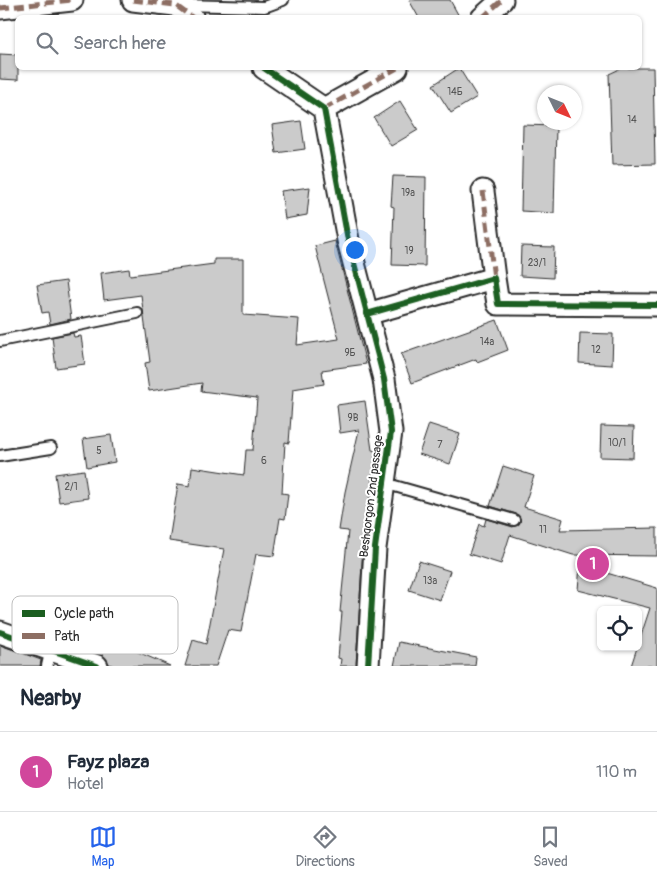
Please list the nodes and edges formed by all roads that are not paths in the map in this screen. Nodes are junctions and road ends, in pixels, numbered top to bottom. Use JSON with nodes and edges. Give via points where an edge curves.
{"nodes":[{"id":1,"x":72,"y":0,"type":"edge"},
{"id":2,"x":133,"y":0,"type":"edge"},
{"id":3,"x":283,"y":0,"type":"edge"},
{"id":4,"x":502,"y":0,"type":"edge"},
{"id":5,"x":175,"y":5,"type":"junction"},
{"id":6,"x":0,"y":8,"type":"edge"},
{"id":7,"x":188,"y":15,"type":"edge"},
{"id":8,"x":485,"y":15,"type":"edge"},
{"id":9,"x":267,"y":70,"type":"edge"},
{"id":10,"x":393,"y":70,"type":"edge"},
{"id":11,"x":324,"y":109,"type":"junction"},
{"id":12,"x":483,"y":191,"type":"dead end"},
{"id":13,"x":494,"y":278,"type":"junction"},
{"id":14,"x":657,"y":305,"type":"edge"},
{"id":15,"x":137,"y":313,"type":"dead end"},
{"id":16,"x":367,"y":314,"type":"junction"},
{"id":17,"x":0,"y":341,"type":"edge"},
{"id":18,"x":50,"y":448,"type":"dead end"},
{"id":19,"x":0,"y":456,"type":"edge"},
{"id":20,"x":384,"y":483,"type":"junction"},
{"id":21,"x":514,"y":520,"type":"dead end"},
{"id":22,"x":0,"y":632,"type":"edge"},
{"id":23,"x":12,"y":638,"type":"edge"},
{"id":24,"x":49,"y":657,"type":"edge"},
{"id":25,"x":96,"y":666,"type":"edge"},
{"id":26,"x":368,"y":666,"type":"edge"}],
"edges":[{"from":1,"to":6,"type":"street"},
{"from":2,"to":5,"type":"street"},
{"from":3,"to":5,"type":"lane","via":[[264,8]]},
{"from":4,"to":8,"type":"street"},
{"from":5,"to":7,"type":"street"},
{"from":9,"to":11,"type":"street"},
{"from":10,"to":11,"type":"street"},
{"from":11,"to":16,"type":"street","name":"Beshqorgon 2nd passage","via":[[348,240]]},
{"from":12,"to":13,"type":"street"},
{"from":13,"to":14,"type":"street","via":[[498,304]]},
{"from":13,"to":16,"type":"street"},
{"from":15,"to":17,"type":"lane"},
{"from":16,"to":20,"type":"street","name":"Beshqorgon 2nd passage","via":[[384,379],[391,432]]},
{"from":18,"to":19,"type":"lane"},
{"from":20,"to":21,"type":"lane"},
{"from":20,"to":26,"type":"street","name":"Beshqorgon 2nd passage","via":[[375,548]]},
{"from":22,"to":23,"type":"street"},
{"from":24,"to":25,"type":"street"}]}
